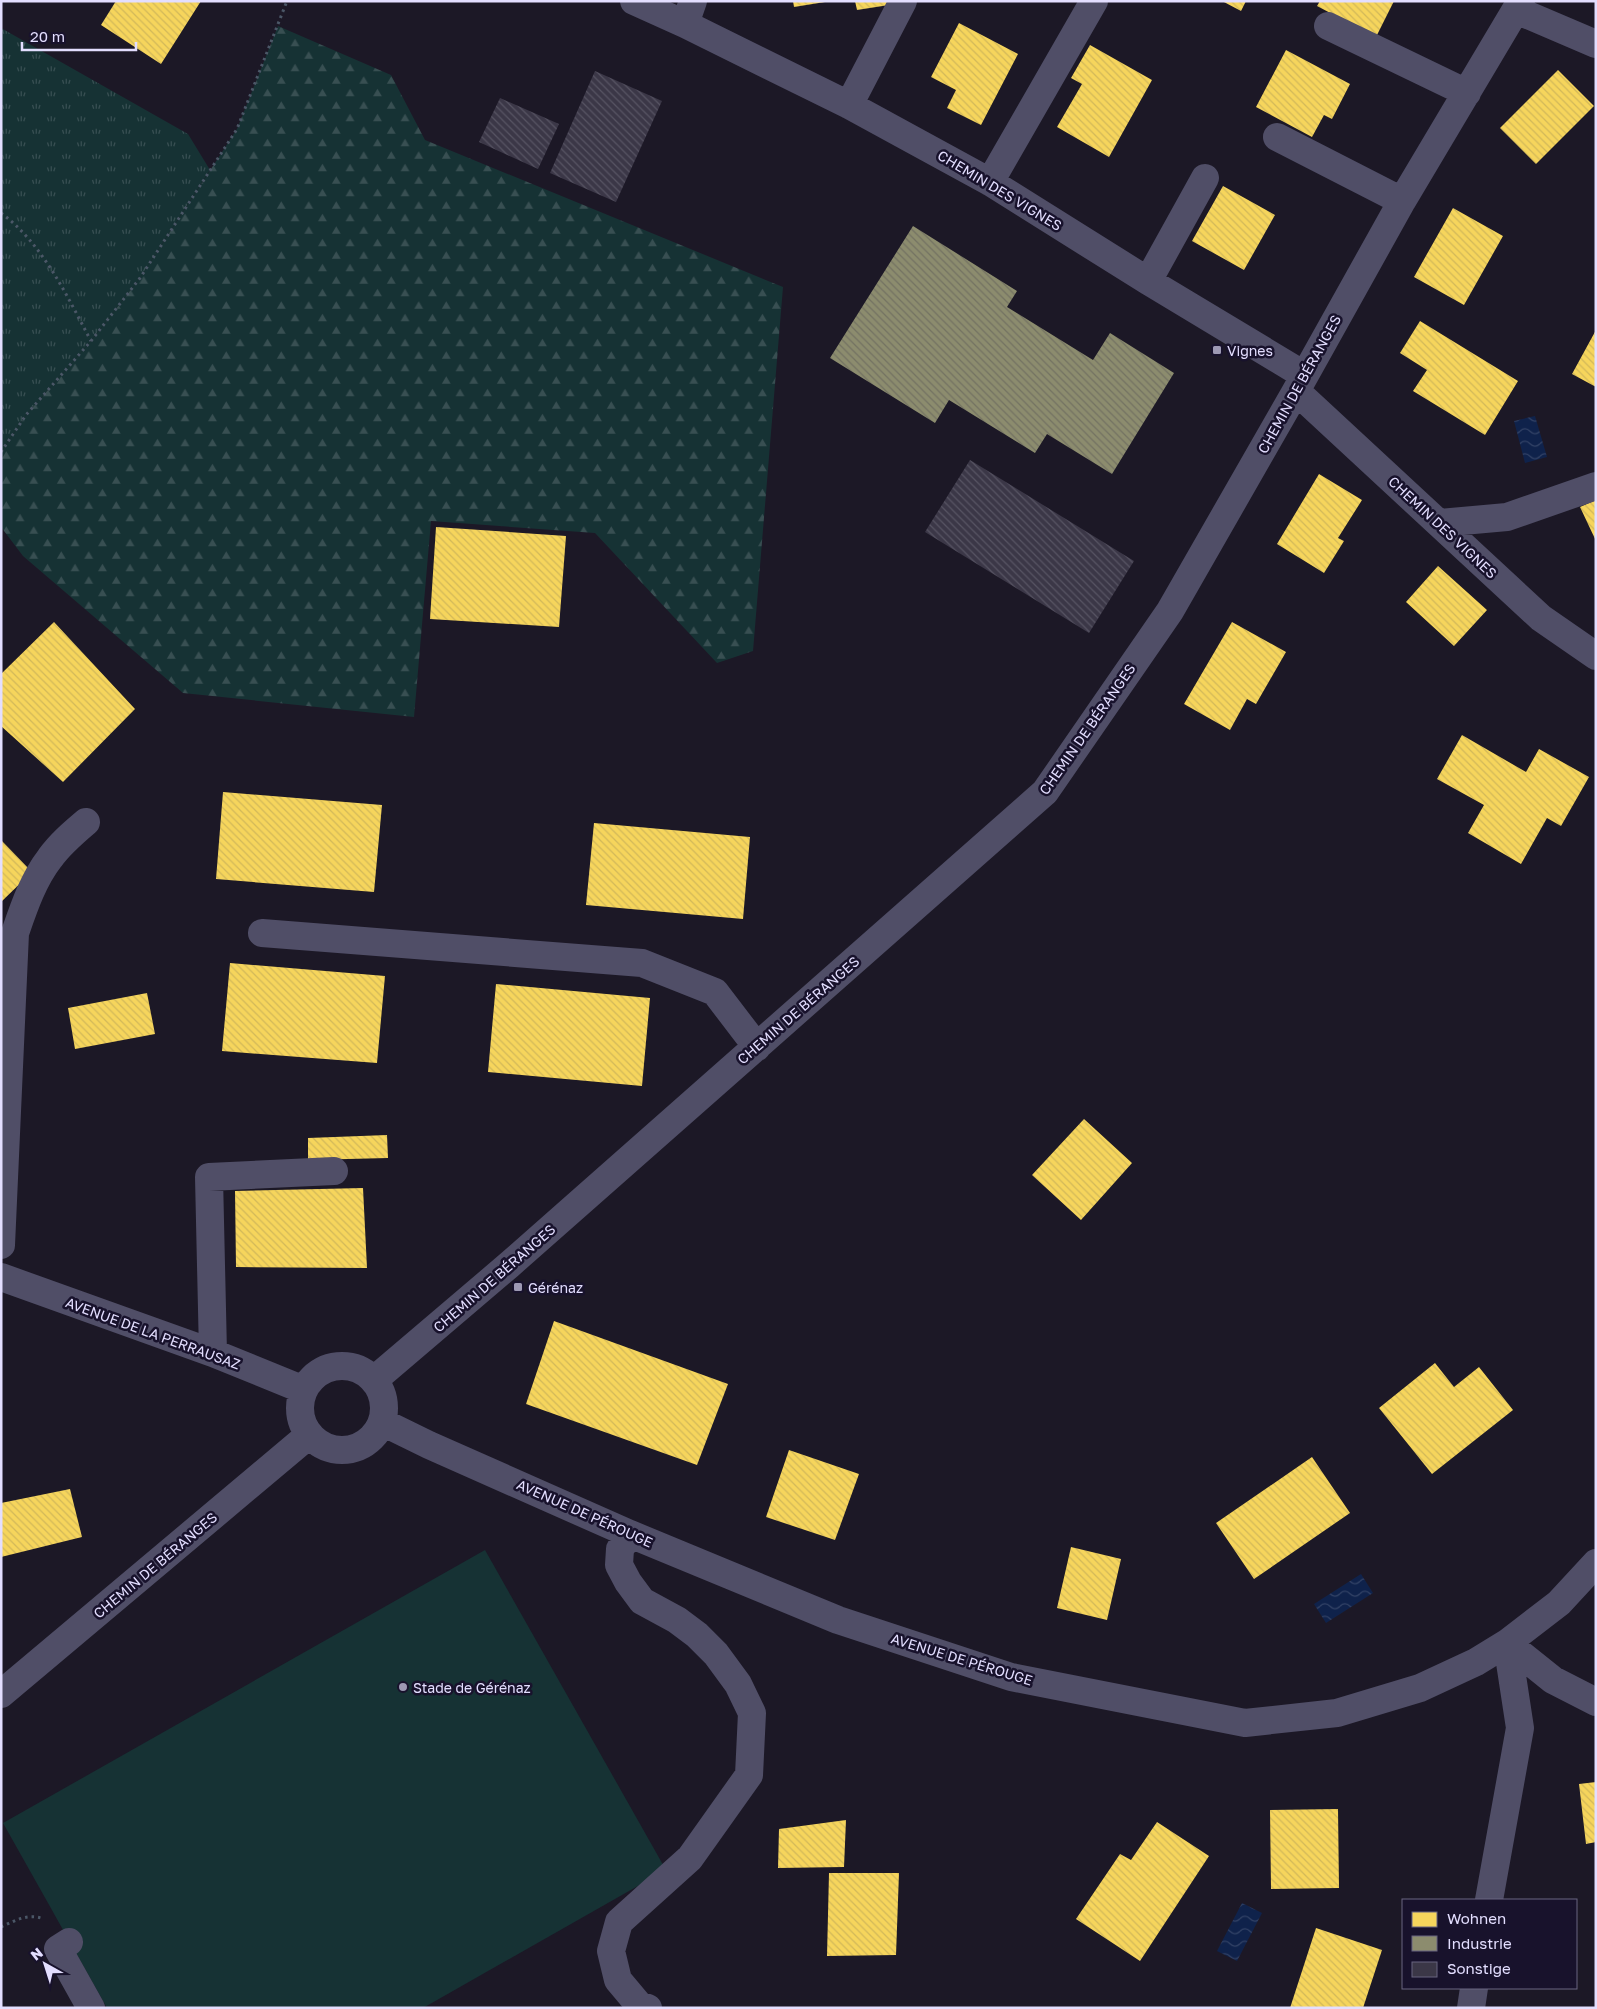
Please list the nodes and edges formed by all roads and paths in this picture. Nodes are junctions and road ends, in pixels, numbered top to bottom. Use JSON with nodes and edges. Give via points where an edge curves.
{"nodes":[{"id":1,"x":288,"y":1,"type":"edge"},
{"id":2,"x":634,"y":1,"type":"edge"},
{"id":3,"x":904,"y":1,"type":"edge"},
{"id":4,"x":1094,"y":1,"type":"edge"},
{"id":5,"x":1519,"y":6,"type":"edge"},
{"id":6,"x":689,"y":12,"type":"edge"},
{"id":7,"x":1328,"y":26,"type":"dead end"},
{"id":8,"x":1596,"y":44,"type":"edge"},
{"id":9,"x":1467,"y":93,"type":"junction"},
{"id":10,"x":849,"y":105,"type":"junction"},
{"id":11,"x":1277,"y":137,"type":"dead end"},
{"id":12,"x":1205,"y":178,"type":"dead end"},
{"id":13,"x":990,"y":182,"type":"junction"},
{"id":14,"x":1402,"y":201,"type":"junction"},
{"id":15,"x":1,"y":213,"type":"edge"},
{"id":16,"x":1148,"y":281,"type":"junction"},
{"id":17,"x":90,"y":341,"type":"junction"},
{"id":18,"x":1300,"y":383,"type":"junction"},
{"id":19,"x":1,"y":452,"type":"edge"},
{"id":20,"x":1596,"y":486,"type":"edge"},
{"id":21,"x":1440,"y":524,"type":"junction"},
{"id":22,"x":1596,"y":656,"type":"edge"},
{"id":23,"x":86,"y":822,"type":"dead end"},
{"id":24,"x":262,"y":933,"type":"dead end"},
{"id":25,"x":757,"y":1047,"type":"junction"},
{"id":26,"x":334,"y":1171,"type":"dead end"},
{"id":27,"x":1,"y":1245,"type":"edge"},
{"id":28,"x":1,"y":1277,"type":"edge"},
{"id":29,"x":213,"y":1353,"type":"junction"},
{"id":30,"x":374,"y":1380,"type":"junction"},
{"id":31,"x":304,"y":1390,"type":"junction"},
{"id":32,"x":382,"y":1422,"type":"junction"},
{"id":33,"x":309,"y":1435,"type":"junction"},
{"id":34,"x":630,"y":1534,"type":"junction"},
{"id":35,"x":1596,"y":1563,"type":"edge"},
{"id":36,"x":1507,"y":1643,"type":"junction"},
{"id":37,"x":1,"y":1694,"type":"edge"},
{"id":38,"x":1596,"y":1702,"type":"edge"},
{"id":39,"x":1489,"y":1899,"type":"edge"},
{"id":40,"x":47,"y":1920,"type":"dead end"},
{"id":41,"x":1,"y":1926,"type":"edge"},
{"id":42,"x":69,"y":1942,"type":"dead end"},
{"id":43,"x":1474,"y":1989,"type":"edge"},
{"id":44,"x":91,"y":2008,"type":"edge"},
{"id":45,"x":648,"y":2008,"type":"edge"},
{"id":46,"x":1471,"y":2008,"type":"edge"}],
"edges":[{"from":1,"to":17,"type":"path","via":[[237,129],[140,278]]},
{"from":2,"to":6,"type":"street","name":"CHEMIN DES VIGNES"},
{"from":3,"to":10,"type":"street"},
{"from":4,"to":13,"type":"street"},
{"from":5,"to":8,"type":"street"},
{"from":5,"to":9,"type":"street","name":"CHEMIN DE BÉRANGES"},
{"from":6,"to":10,"type":"street","name":"CHEMIN DES VIGNES"},
{"from":7,"to":9,"type":"street"},
{"from":9,"to":14,"type":"street","name":"CHEMIN DE BÉRANGES"},
{"from":10,"to":13,"type":"street","name":"CHEMIN DES VIGNES"},
{"from":11,"to":14,"type":"street"},
{"from":12,"to":16,"type":"street"},
{"from":13,"to":16,"type":"street","name":"CHEMIN DES VIGNES"},
{"from":14,"to":18,"type":"street","name":"CHEMIN DE BÉRANGES"},
{"from":15,"to":17,"type":"path","via":[[44,258],[66,292]]},
{"from":16,"to":18,"type":"street","name":"CHEMIN DES VIGNES"},
{"from":17,"to":19,"type":"path","via":[[26,415]]},
{"from":18,"to":21,"type":"street","name":"CHEMIN DES VIGNES"},
{"from":18,"to":25,"type":"street","name":"CHEMIN DE BÉRANGES","via":[[1170,611],[1045,792]]},
{"from":20,"to":21,"type":"street","via":[[1507,517]]},
{"from":21,"to":22,"type":"street","name":"CHEMIN DES VIGNES","via":[[1541,618]]},
{"from":23,"to":27,"type":"street","via":[[49,859],[30,890],[15,933]]},
{"from":24,"to":25,"type":"street","via":[[642,962],[715,992]]},
{"from":25,"to":30,"type":"street","name":"CHEMIN DE BÉRANGES"},
{"from":26,"to":29,"type":"street","via":[[209,1176]]},
{"from":28,"to":29,"type":"street","name":"AVENUE DE LA PERRAUSAZ"},
{"from":29,"to":31,"type":"street","name":"AVENUE DE LA PERRAUSAZ"},
{"from":30,"to":31,"type":"street","via":[[357,1369],[336,1366],[312,1378]]},
{"from":30,"to":32,"type":"street","via":[[384,1400]]},
{"from":31,"to":33,"type":"street","via":[[300,1413]]},
{"from":32,"to":33,"type":"street","via":[[371,1438],[355,1448],[330,1449]]},
{"from":32,"to":34,"type":"street","name":"AVENUE DE PÉROUGE"},
{"from":33,"to":37,"type":"street","name":"CHEMIN DE BÉRANGES"},
{"from":34,"to":36,"type":"street","name":"AVENUE DE PÉROUGE","via":[[838,1620],[1011,1677],[1245,1723],[1338,1713],[1420,1688],[1476,1662]]},
{"from":34,"to":45,"type":"street","via":[[620,1550],[619,1565],[628,1582],[642,1601],[698,1634],[738,1684],[752,1713],[749,1774],[690,1858],[619,1922],[611,1951],[618,1980],[639,2005]]},
{"from":35,"to":36,"type":"street","name":"AVENUE DE PÉROUGE","via":[[1559,1603]]},
{"from":36,"to":38,"type":"street","via":[[1552,1680]]},
{"from":36,"to":39,"type":"street","via":[[1520,1728]]},
{"from":40,"to":41,"type":"path","via":[[36,1916],[22,1917]]},
{"from":42,"to":44,"type":"street","via":[[58,1949]]},
{"from":43,"to":46,"type":"street"}]}
